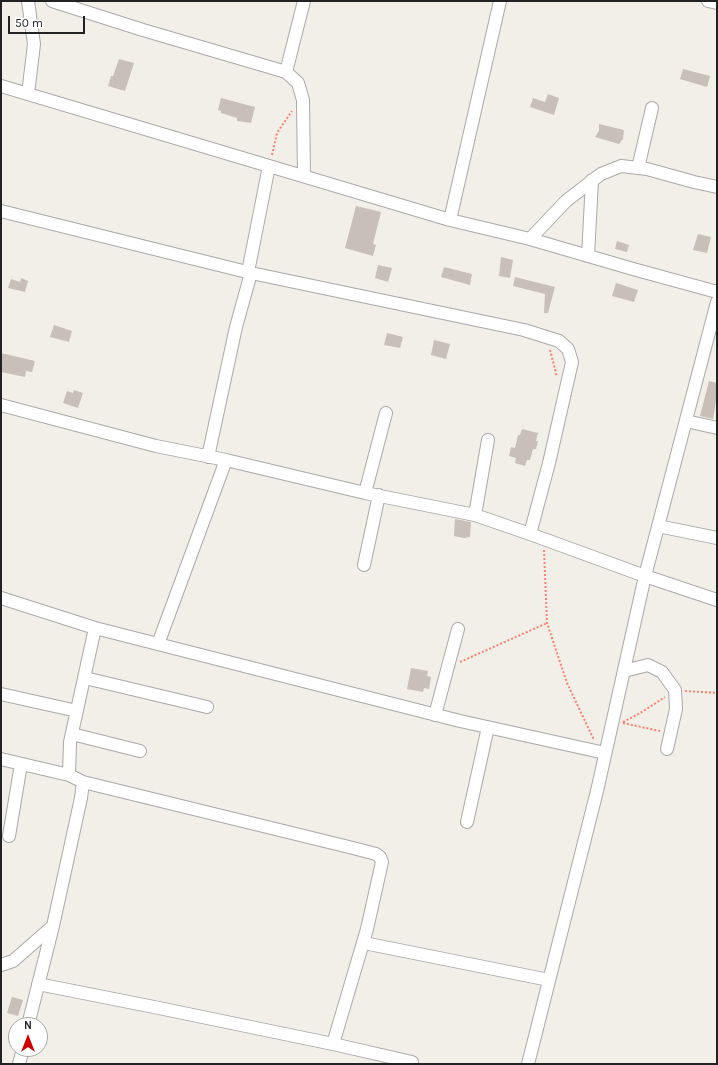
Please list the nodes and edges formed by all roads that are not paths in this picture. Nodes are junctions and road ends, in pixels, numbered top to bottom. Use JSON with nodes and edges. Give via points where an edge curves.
{"nodes":[{"id":1,"x":28,"y":1,"type":"edge"},
{"id":2,"x":52,"y":1,"type":"edge"},
{"id":3,"x":304,"y":1,"type":"edge"},
{"id":4,"x":500,"y":1,"type":"edge"},
{"id":5,"x":708,"y":1,"type":"edge"},
{"id":6,"x":717,"y":3,"type":"edge"},
{"id":7,"x":286,"y":72,"type":"junction"},
{"id":8,"x":1,"y":86,"type":"edge"},
{"id":9,"x":28,"y":94,"type":"junction"},
{"id":10,"x":652,"y":108,"type":"dead end"},
{"id":11,"x":269,"y":166,"type":"junction"},
{"id":12,"x":638,"y":168,"type":"junction"},
{"id":13,"x":304,"y":176,"type":"junction"},
{"id":14,"x":592,"y":180,"type":"junction"},
{"id":15,"x":717,"y":187,"type":"edge"},
{"id":16,"x":1,"y":211,"type":"edge"},
{"id":17,"x":450,"y":220,"type":"junction"},
{"id":18,"x":530,"y":239,"type":"junction"},
{"id":19,"x":588,"y":256,"type":"junction"},
{"id":20,"x":249,"y":273,"type":"junction"},
{"id":21,"x":717,"y":292,"type":"edge"},
{"id":22,"x":717,"y":302,"type":"edge"},
{"id":23,"x":1,"y":405,"type":"edge"},
{"id":24,"x":386,"y":413,"type":"dead end"},
{"id":25,"x":686,"y":421,"type":"junction"},
{"id":26,"x":717,"y":428,"type":"edge"},
{"id":27,"x":488,"y":440,"type":"dead end"},
{"id":28,"x":208,"y":457,"type":"junction"},
{"id":29,"x":226,"y":460,"type":"junction"},
{"id":30,"x":365,"y":493,"type":"junction"},
{"id":31,"x":380,"y":495,"type":"junction"},
{"id":32,"x":475,"y":515,"type":"junction"},
{"id":33,"x":658,"y":526,"type":"junction"},
{"id":34,"x":530,"y":534,"type":"junction"},
{"id":35,"x":717,"y":538,"type":"edge"},
{"id":36,"x":364,"y":565,"type":"dead end"},
{"id":37,"x":645,"y":576,"type":"junction"},
{"id":38,"x":1,"y":598,"type":"edge"},
{"id":39,"x":717,"y":600,"type":"edge"},
{"id":40,"x":95,"y":628,"type":"junction"},
{"id":41,"x":458,"y":628,"type":"dead end"},
{"id":42,"x":158,"y":644,"type":"junction"},
{"id":43,"x":624,"y":671,"type":"junction"},
{"id":44,"x":85,"y":678,"type":"junction"},
{"id":45,"x":1,"y":694,"type":"edge"},
{"id":46,"x":207,"y":707,"type":"dead end"},
{"id":47,"x":77,"y":711,"type":"junction"},
{"id":48,"x":435,"y":715,"type":"junction"},
{"id":49,"x":488,"y":727,"type":"junction"},
{"id":50,"x":72,"y":734,"type":"junction"},
{"id":51,"x":667,"y":749,"type":"dead end"},
{"id":52,"x":140,"y":751,"type":"dead end"},
{"id":53,"x":603,"y":752,"type":"junction"},
{"id":54,"x":1,"y":759,"type":"edge"},
{"id":55,"x":21,"y":764,"type":"junction"},
{"id":56,"x":69,"y":775,"type":"junction"},
{"id":57,"x":83,"y":782,"type":"junction"},
{"id":58,"x":467,"y":822,"type":"dead end"},
{"id":59,"x":9,"y":836,"type":"dead end"},
{"id":60,"x":53,"y":926,"type":"junction"},
{"id":61,"x":364,"y":943,"type":"junction"},
{"id":62,"x":1,"y":965,"type":"edge"},
{"id":63,"x":549,"y":980,"type":"junction"},
{"id":64,"x":38,"y":984,"type":"junction"},
{"id":65,"x":30,"y":1017,"type":"edge"},
{"id":66,"x":333,"y":1044,"type":"junction"},
{"id":67,"x":412,"y":1062,"type":"dead end"},
{"id":68,"x":528,"y":1064,"type":"edge"}],
"edges":[{"from":1,"to":9,"type":"street","via":[[34,44]]},
{"from":2,"to":7,"type":"street"},
{"from":3,"to":7,"type":"street"},
{"from":4,"to":17,"type":"street"},
{"from":5,"to":6,"type":"street"},
{"from":7,"to":13,"type":"street","via":[[298,83],[303,100]]},
{"from":8,"to":9,"type":"street"},
{"from":9,"to":11,"type":"street"},
{"from":10,"to":12,"type":"street"},
{"from":11,"to":13,"type":"street"},
{"from":11,"to":20,"type":"street"},
{"from":12,"to":14,"type":"street","via":[[621,166]]},
{"from":12,"to":15,"type":"street"},
{"from":13,"to":17,"type":"street"},
{"from":14,"to":18,"type":"street","via":[[566,201]]},
{"from":14,"to":19,"type":"street"},
{"from":16,"to":20,"type":"street"},
{"from":17,"to":18,"type":"street"},
{"from":18,"to":19,"type":"street"},
{"from":19,"to":21,"type":"street"},
{"from":20,"to":28,"type":"street"},
{"from":20,"to":34,"type":"street","via":[[524,330],[559,341],[568,348],[572,362]]},
{"from":22,"to":25,"type":"street"},
{"from":23,"to":28,"type":"street","via":[[156,446]]},
{"from":24,"to":30,"type":"street"},
{"from":25,"to":26,"type":"street"},
{"from":25,"to":33,"type":"street"},
{"from":27,"to":32,"type":"street"},
{"from":28,"to":29,"type":"street"},
{"from":29,"to":30,"type":"street"},
{"from":29,"to":42,"type":"street"},
{"from":30,"to":31,"type":"street"},
{"from":31,"to":32,"type":"street"},
{"from":31,"to":36,"type":"street"},
{"from":32,"to":34,"type":"street"},
{"from":33,"to":35,"type":"street"},
{"from":33,"to":37,"type":"street"},
{"from":34,"to":37,"type":"street"},
{"from":37,"to":39,"type":"street"},
{"from":37,"to":43,"type":"street"},
{"from":38,"to":40,"type":"street"},
{"from":40,"to":42,"type":"street"},
{"from":40,"to":44,"type":"street"},
{"from":41,"to":48,"type":"street"},
{"from":42,"to":48,"type":"street"},
{"from":43,"to":51,"type":"street","via":[[648,665],[662,672],[675,690],[676,709]]},
{"from":43,"to":53,"type":"street"},
{"from":44,"to":46,"type":"street"},
{"from":44,"to":47,"type":"street"},
{"from":45,"to":47,"type":"street"},
{"from":47,"to":50,"type":"street"},
{"from":48,"to":49,"type":"street"},
{"from":49,"to":53,"type":"street"},
{"from":49,"to":58,"type":"street"},
{"from":50,"to":52,"type":"street"},
{"from":50,"to":56,"type":"street"},
{"from":53,"to":63,"type":"street"},
{"from":54,"to":55,"type":"street"},
{"from":55,"to":56,"type":"street"},
{"from":55,"to":59,"type":"street"},
{"from":56,"to":57,"type":"street"},
{"from":57,"to":60,"type":"street"},
{"from":57,"to":61,"type":"street","via":[[376,854],[382,862]]},
{"from":60,"to":62,"type":"street","via":[[13,961]]},
{"from":60,"to":64,"type":"street"},
{"from":61,"to":63,"type":"street"},
{"from":61,"to":66,"type":"street"},
{"from":63,"to":68,"type":"street"},
{"from":64,"to":65,"type":"street"},
{"from":64,"to":66,"type":"street"},
{"from":66,"to":67,"type":"street"}]}
